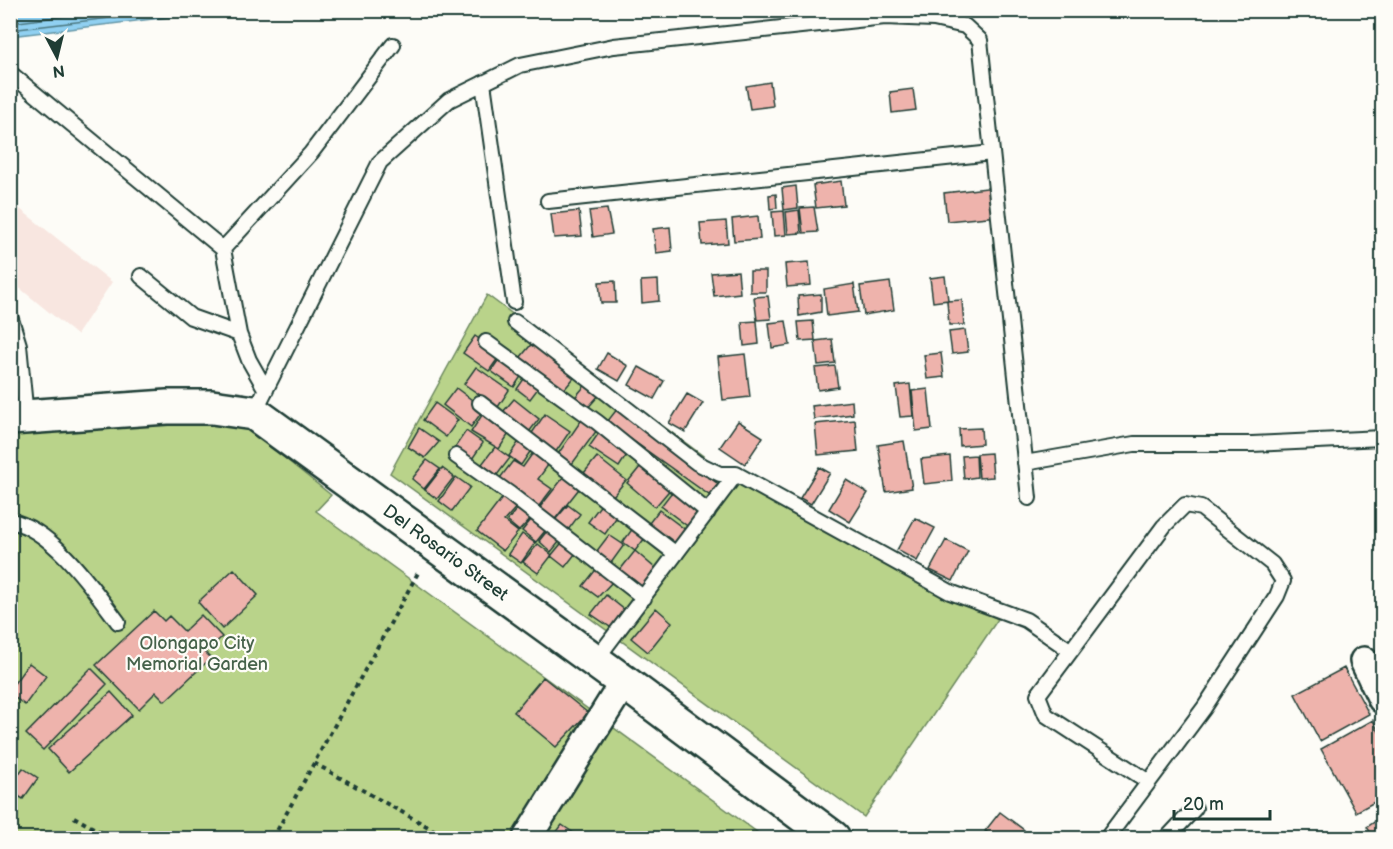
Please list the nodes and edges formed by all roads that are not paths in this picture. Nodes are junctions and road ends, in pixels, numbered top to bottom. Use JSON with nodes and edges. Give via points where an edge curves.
{"nodes":[{"id":1,"x":393,"y":45,"type":"dead end"},
{"id":2,"x":10,"y":73,"type":"edge"},
{"id":3,"x":483,"y":83,"type":"junction"},
{"id":4,"x":992,"y":153,"type":"junction"},
{"id":5,"x":548,"y":201,"type":"dead end"},
{"id":6,"x":223,"y":249,"type":"junction"},
{"id":7,"x":141,"y":276,"type":"dead end"},
{"id":8,"x":514,"y":302,"type":"dead end"},
{"id":9,"x":10,"y":316,"type":"edge"},
{"id":10,"x":514,"y":322,"type":"dead end"},
{"id":11,"x":239,"y":334,"type":"junction"},
{"id":12,"x":486,"y":342,"type":"dead end"},
{"id":13,"x":260,"y":402,"type":"junction"},
{"id":14,"x":480,"y":403,"type":"dead end"},
{"id":15,"x":18,"y":417,"type":"edge"},
{"id":16,"x":1383,"y":438,"type":"edge"},
{"id":17,"x":456,"y":456,"type":"dead end"},
{"id":18,"x":1026,"y":463,"type":"junction"},
{"id":19,"x":736,"y":474,"type":"junction"},
{"id":20,"x":1029,"y":498,"type":"dead end"},
{"id":21,"x":708,"y":512,"type":"junction"},
{"id":22,"x":10,"y":520,"type":"edge"},
{"id":23,"x":676,"y":554,"type":"junction"},
{"id":24,"x":644,"y":598,"type":"junction"},
{"id":25,"x":118,"y":622,"type":"dead end"},
{"id":26,"x":1071,"y":651,"type":"junction"},
{"id":27,"x":595,"y":661,"type":"junction"},
{"id":28,"x":1364,"y":662,"type":"dead end"},
{"id":29,"x":624,"y":682,"type":"junction"},
{"id":30,"x":1383,"y":699,"type":"edge"},
{"id":31,"x":1149,"y":782,"type":"junction"},
{"id":32,"x":1195,"y":808,"type":"dead end"},
{"id":33,"x":526,"y":838,"type":"edge"},
{"id":34,"x":833,"y":838,"type":"edge"},
{"id":35,"x":1107,"y":838,"type":"edge"},
{"id":36,"x":1167,"y":838,"type":"edge"}],
"edges":[{"from":1,"to":6,"type":"lane","via":[[311,153]]},
{"from":2,"to":6,"type":"lane"},
{"from":3,"to":4,"type":"lane","via":[[520,65],[614,46],[885,17],[934,19],[965,26],[980,40]]},
{"from":3,"to":8,"type":"lane"},
{"from":3,"to":13,"type":"lane","via":[[448,100],[380,162]]},
{"from":4,"to":5,"type":"lane"},
{"from":4,"to":18,"type":"lane"},
{"from":6,"to":11,"type":"lane"},
{"from":7,"to":11,"type":"lane","via":[[190,316]]},
{"from":9,"to":15,"type":"lane","via":[[19,345]]},
{"from":10,"to":19,"type":"lane","via":[[697,463],[720,474]]},
{"from":11,"to":13,"type":"lane"},
{"from":12,"to":21,"type":"lane","via":[[597,422]]},
{"from":13,"to":15,"type":"main road","name":"Del Rosario Street"},
{"from":13,"to":27,"type":"main road","name":"Del Rosario Street","via":[[434,544]]},
{"from":14,"to":23,"type":"lane"},
{"from":16,"to":18,"type":"lane","via":[[1134,444]]},
{"from":17,"to":24,"type":"lane"},
{"from":18,"to":20,"type":"lane"},
{"from":19,"to":21,"type":"lane"},
{"from":19,"to":26,"type":"lane","via":[[950,592],[1026,620]]},
{"from":21,"to":23,"type":"lane"},
{"from":22,"to":25,"type":"lane","via":[[43,536],[80,572]]},
{"from":23,"to":24,"type":"lane"},
{"from":24,"to":27,"type":"lane"},
{"from":26,"to":31,"type":"lane","via":[[1038,695],[1046,715]]},
{"from":26,"to":31,"type":"lane","via":[[1164,526],[1185,505],[1201,508],[1272,564],[1283,581],[1204,708]]},
{"from":27,"to":29,"type":"main road","name":"Del Rosario Street"},
{"from":28,"to":30,"type":"street"},
{"from":29,"to":33,"type":"street"},
{"from":29,"to":34,"type":"main road","name":"Del Rosario Street"},
{"from":31,"to":35,"type":"lane"},
{"from":32,"to":36,"type":"lane"}]}
